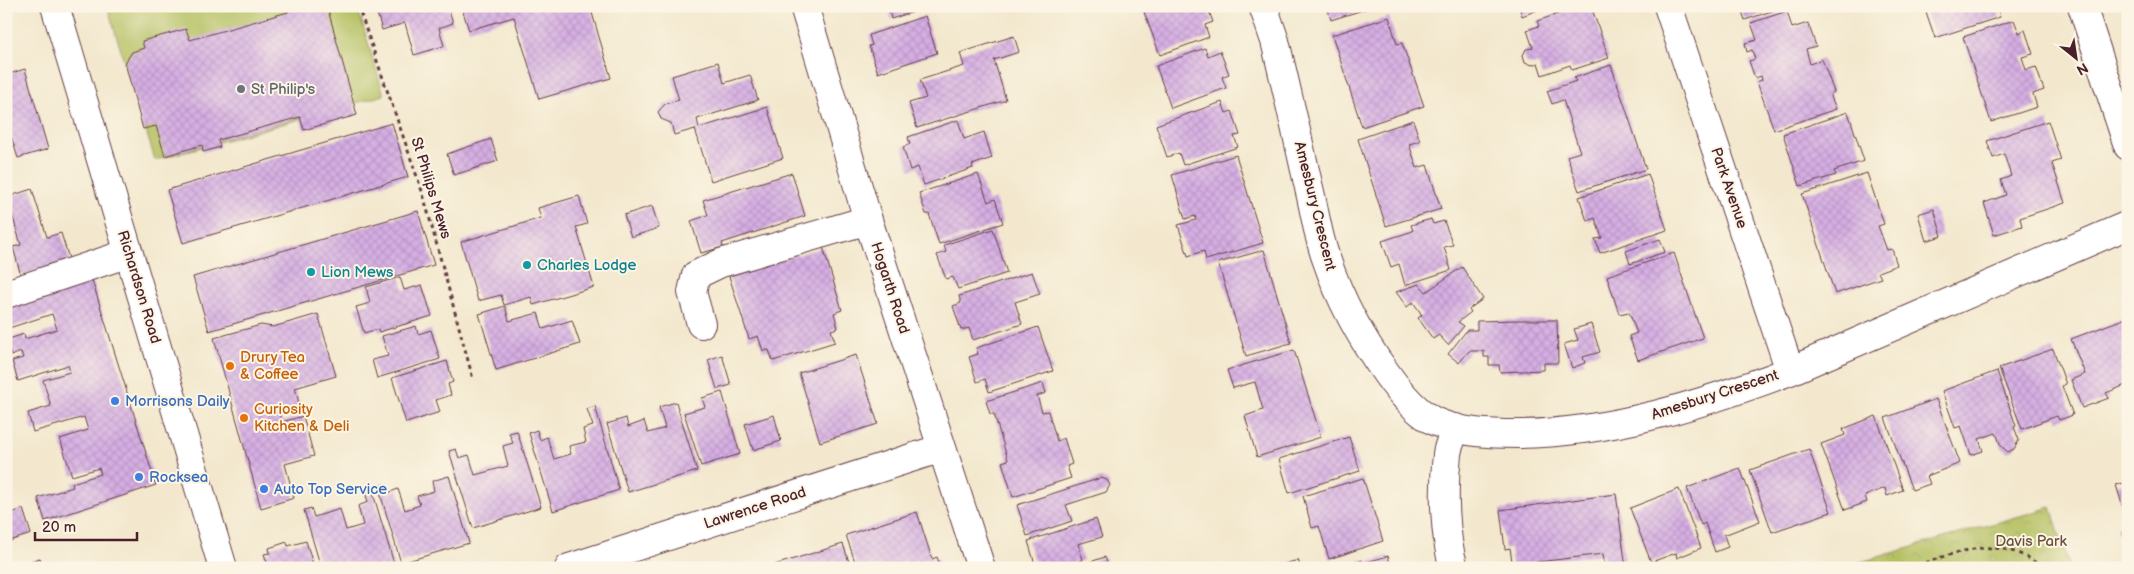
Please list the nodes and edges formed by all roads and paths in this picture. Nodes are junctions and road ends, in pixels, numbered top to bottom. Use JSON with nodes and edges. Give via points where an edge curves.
{"nodes":[{"id":1,"x":55,"y":6,"type":"edge"},
{"id":2,"x":358,"y":6,"type":"edge"},
{"id":3,"x":804,"y":6,"type":"edge"},
{"id":4,"x":1263,"y":6,"type":"edge"},
{"id":5,"x":1668,"y":6,"type":"edge"},
{"id":6,"x":2082,"y":6,"type":"edge"},
{"id":7,"x":2128,"y":146,"type":"edge"},
{"id":8,"x":868,"y":220,"type":"junction"},
{"id":9,"x":2128,"y":226,"type":"edge"},
{"id":10,"x":129,"y":253,"type":"junction"},
{"id":11,"x":6,"y":294,"type":"edge"},
{"id":12,"x":701,"y":324,"type":"dead end"},
{"id":13,"x":1790,"y":371,"type":"junction"},
{"id":14,"x":473,"y":379,"type":"dead end"},
{"id":15,"x":1456,"y":428,"type":"junction"},
{"id":16,"x":942,"y":448,"type":"junction"},
{"id":17,"x":223,"y":568,"type":"edge"},
{"id":18,"x":569,"y":568,"type":"edge"},
{"id":19,"x":981,"y":568,"type":"edge"},
{"id":20,"x":1454,"y":568,"type":"edge"},
{"id":21,"x":1910,"y":568,"type":"edge"},
{"id":22,"x":2043,"y":568,"type":"edge"}],
"edges":[{"from":1,"to":10,"type":"street","name":"Richardson Road"},
{"from":2,"to":14,"type":"path","name":"St Philips Mews","via":[[423,194]]},
{"from":3,"to":8,"type":"street","name":"Hogarth Road"},
{"from":4,"to":15,"type":"street","name":"Amesbury Crescent","via":[[1275,41],[1326,260],[1345,306],[1366,345],[1395,386],[1435,422]]},
{"from":5,"to":13,"type":"street","name":"Park Avenue"},
{"from":6,"to":7,"type":"street"},
{"from":8,"to":12,"type":"street","via":[[721,263],[696,275],[692,292]]},
{"from":8,"to":16,"type":"street","name":"Hogarth Road"},
{"from":9,"to":13,"type":"street","name":"Amesbury Crescent"},
{"from":10,"to":11,"type":"street"},
{"from":10,"to":17,"type":"street","name":"Richardson Road"},
{"from":13,"to":15,"type":"street","name":"Amesbury Crescent","via":[[1674,411],[1605,426],[1551,434],[1479,433]]},
{"from":15,"to":20,"type":"street","via":[[1447,452],[1445,497]]},
{"from":16,"to":18,"type":"street","name":"Lawrence Road"},
{"from":16,"to":19,"type":"street","name":"Hogarth Road"},
{"from":21,"to":22,"type":"path","via":[[1972,548],[2002,547],[2023,554]]}]}
